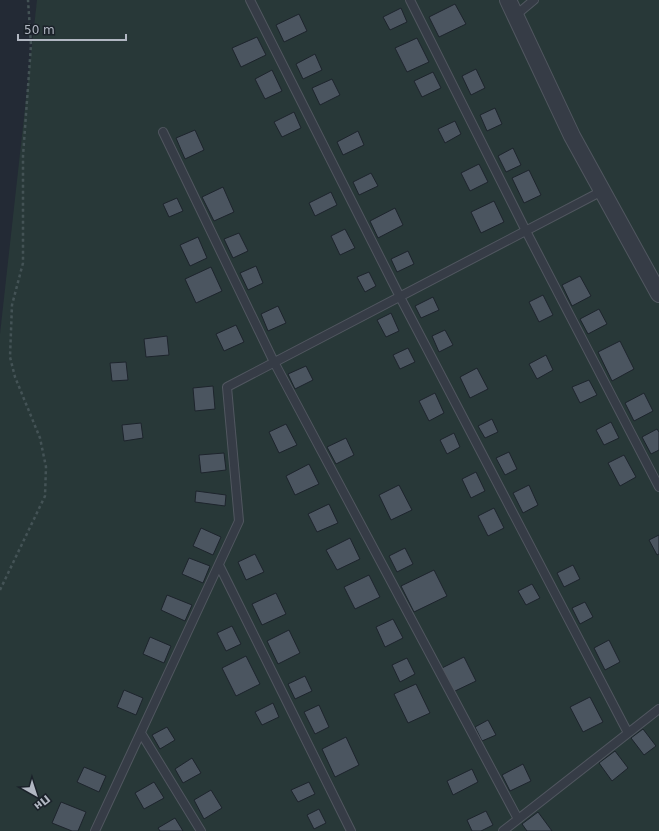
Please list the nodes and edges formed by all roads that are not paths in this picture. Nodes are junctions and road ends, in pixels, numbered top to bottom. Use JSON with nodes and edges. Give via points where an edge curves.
{"nodes":[{"id":1,"x":250,"y":0,"type":"edge"},
{"id":2,"x":410,"y":0,"type":"edge"},
{"id":3,"x":508,"y":0,"type":"edge"},
{"id":4,"x":534,"y":0,"type":"edge"},
{"id":5,"x":516,"y":15,"type":"junction"},
{"id":6,"x":163,"y":132,"type":"dead end"},
{"id":7,"x":602,"y":191,"type":"junction"},
{"id":8,"x":526,"y":231,"type":"junction"},
{"id":9,"x":659,"y":294,"type":"edge"},
{"id":10,"x":400,"y":297,"type":"junction"},
{"id":11,"x":274,"y":362,"type":"junction"},
{"id":12,"x":659,"y":487,"type":"edge"},
{"id":13,"x":219,"y":565,"type":"junction"},
{"id":14,"x":659,"y":709,"type":"edge"},
{"id":15,"x":141,"y":733,"type":"junction"},
{"id":16,"x":628,"y":733,"type":"junction"},
{"id":17,"x":518,"y":819,"type":"junction"},
{"id":18,"x":95,"y":831,"type":"edge"},
{"id":19,"x":201,"y":831,"type":"edge"},
{"id":20,"x":351,"y":831,"type":"edge"},
{"id":21,"x":503,"y":831,"type":"edge"}],
"edges":[{"from":1,"to":10,"type":"lane"},
{"from":2,"to":8,"type":"lane"},
{"from":3,"to":5,"type":"street"},
{"from":4,"to":5,"type":"lane"},
{"from":5,"to":7,"type":"street","via":[[572,136]]},
{"from":6,"to":11,"type":"lane"},
{"from":7,"to":8,"type":"lane"},
{"from":7,"to":9,"type":"street"},
{"from":8,"to":10,"type":"lane"},
{"from":8,"to":12,"type":"lane"},
{"from":10,"to":11,"type":"lane"},
{"from":10,"to":16,"type":"lane"},
{"from":11,"to":13,"type":"lane","via":[[227,387],[239,521]]},
{"from":11,"to":17,"type":"lane"},
{"from":13,"to":15,"type":"lane"},
{"from":13,"to":20,"type":"lane"},
{"from":14,"to":16,"type":"lane"},
{"from":15,"to":18,"type":"lane"},
{"from":15,"to":19,"type":"lane"},
{"from":16,"to":17,"type":"lane"},
{"from":17,"to":21,"type":"lane"}]}
